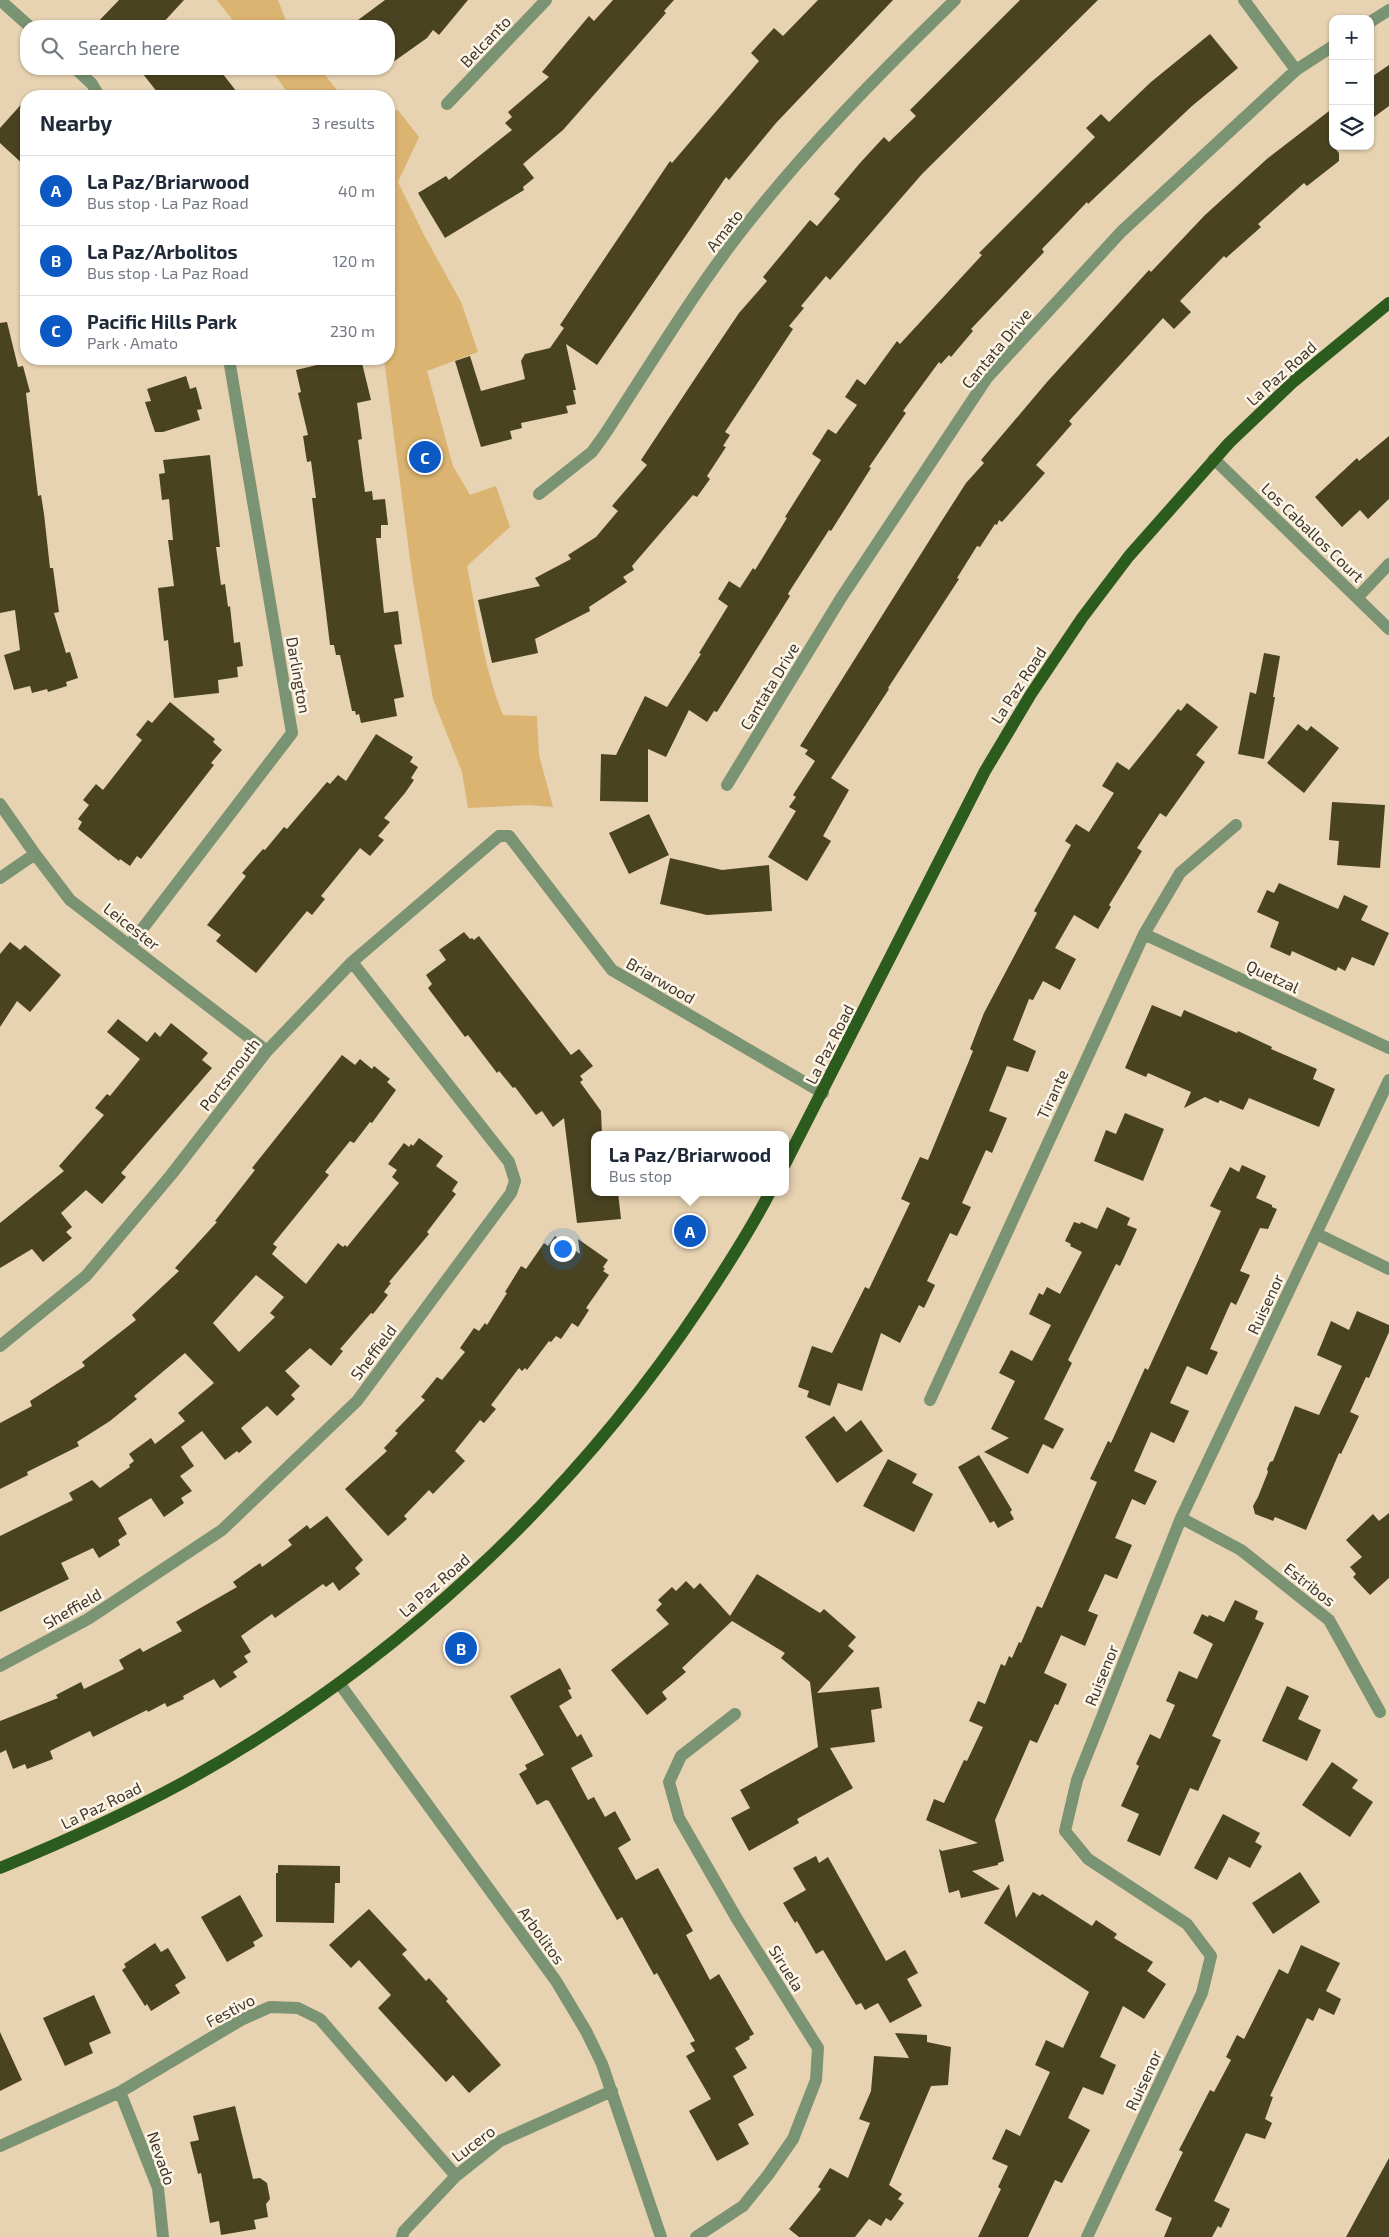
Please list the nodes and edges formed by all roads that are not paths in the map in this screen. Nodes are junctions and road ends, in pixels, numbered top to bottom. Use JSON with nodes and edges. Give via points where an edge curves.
{"nodes":[{"id":1,"x":0,"y":0,"type":"edge"},
{"id":2,"x":546,"y":0,"type":"edge"},
{"id":3,"x":955,"y":0,"type":"edge"},
{"id":4,"x":1244,"y":0,"type":"edge"},
{"id":5,"x":1389,"y":10,"type":"edge"},
{"id":6,"x":1374,"y":19,"type":"edge"},
{"id":7,"x":22,"y":20,"type":"edge"},
{"id":8,"x":1329,"y":49,"type":"edge"},
{"id":9,"x":1296,"y":70,"type":"junction"},
{"id":10,"x":82,"y":75,"type":"edge"},
{"id":11,"x":96,"y":90,"type":"edge"},
{"id":12,"x":447,"y":104,"type":"dead end"},
{"id":13,"x":1389,"y":303,"type":"edge"},
{"id":14,"x":230,"y":365,"type":"edge"},
{"id":15,"x":1214,"y":459,"type":"junction"},
{"id":16,"x":539,"y":494,"type":"dead end"},
{"id":17,"x":1389,"y":564,"type":"edge"},
{"id":18,"x":1357,"y":598,"type":"junction"},
{"id":19,"x":1389,"y":628,"type":"edge"},
{"id":20,"x":727,"y":785,"type":"dead end"},
{"id":21,"x":0,"y":804,"type":"edge"},
{"id":22,"x":1236,"y":826,"type":"dead end"},
{"id":23,"x":499,"y":836,"type":"joint"},
{"id":24,"x":34,"y":854,"type":"junction"},
{"id":25,"x":0,"y":878,"type":"edge"},
{"id":26,"x":1144,"y":934,"type":"junction"},
{"id":27,"x":130,"y":945,"type":"junction"},
{"id":28,"x":352,"y":962,"type":"junction"},
{"id":29,"x":1389,"y":1048,"type":"edge"},
{"id":30,"x":267,"y":1051,"type":"junction"},
{"id":31,"x":1389,"y":1080,"type":"edge"},
{"id":32,"x":823,"y":1092,"type":"junction"},
{"id":33,"x":789,"y":1156,"type":"edge"},
{"id":34,"x":768,"y":1196,"type":"edge"},
{"id":35,"x":1317,"y":1234,"type":"junction"},
{"id":36,"x":1389,"y":1269,"type":"edge"},
{"id":37,"x":0,"y":1346,"type":"edge"},
{"id":38,"x":930,"y":1400,"type":"dead end"},
{"id":39,"x":1181,"y":1518,"type":"junction"},
{"id":40,"x":0,"y":1666,"type":"edge"},
{"id":41,"x":339,"y":1683,"type":"junction"},
{"id":42,"x":1380,"y":1712,"type":"dead end"},
{"id":43,"x":735,"y":1714,"type":"dead end"},
{"id":44,"x":0,"y":1868,"type":"edge"},
{"id":45,"x":612,"y":2091,"type":"junction"},
{"id":46,"x":120,"y":2092,"type":"junction"},
{"id":47,"x":0,"y":2146,"type":"edge"},
{"id":48,"x":456,"y":2176,"type":"junction"},
{"id":49,"x":163,"y":2237,"type":"edge"},
{"id":50,"x":402,"y":2237,"type":"edge"},
{"id":51,"x":661,"y":2237,"type":"edge"},
{"id":52,"x":696,"y":2237,"type":"edge"},
{"id":53,"x":1087,"y":2237,"type":"edge"}],
"edges":[{"from":1,"to":7,"type":"street"},
{"from":2,"to":12,"type":"street","name":"Belcanto"},
{"from":3,"to":16,"type":"street","name":"Amato","via":[[831,128],[780,186],[707,279],[592,452]]},
{"from":4,"to":9,"type":"street"},
{"from":5,"to":6,"type":"street"},
{"from":8,"to":9,"type":"street","name":"Cantata Drive"},
{"from":9,"to":20,"type":"street","name":"Cantata Drive","via":[[1120,232],[987,378],[841,598]]},
{"from":10,"to":11,"type":"street"},
{"from":13,"to":15,"type":"main road","name":"La Paz Road","via":[[1293,382]]},
{"from":14,"to":27,"type":"street","name":"Darlington","via":[[292,733]]},
{"from":15,"to":18,"type":"street","name":"Los Caballos Court"},
{"from":15,"to":32,"type":"main road","name":"La Paz Road","via":[[1105,587],[1007,732]]},
{"from":17,"to":18,"type":"street"},
{"from":18,"to":19,"type":"street","name":"Los Caballos Court"},
{"from":21,"to":24,"type":"street","name":"Leicester"},
{"from":22,"to":26,"type":"street","name":"Tirante","via":[[1180,873]]},
{"from":23,"to":28,"type":"street","name":"Portsmouth"},
{"from":23,"to":32,"type":"street","name":"Briarwood","via":[[508,836],[612,970]]},
{"from":24,"to":25,"type":"street"},
{"from":24,"to":27,"type":"street","name":"Leicester","via":[[70,900]]},
{"from":26,"to":29,"type":"street","name":"Quetzal"},
{"from":26,"to":38,"type":"street","name":"Tirante"},
{"from":27,"to":30,"type":"street","name":"Leicester"},
{"from":28,"to":30,"type":"street","name":"Portsmouth"},
{"from":28,"to":40,"type":"street","name":"Sheffield","via":[[509,1162],[515,1181],[511,1193],[357,1401],[222,1530],[88,1619]]},
{"from":30,"to":37,"type":"street","name":"Portsmouth","via":[[171,1175],[86,1276]]},
{"from":31,"to":35,"type":"street","name":"Ruisenor"},
{"from":32,"to":33,"type":"main road","name":"La Paz Road"},
{"from":34,"to":41,"type":"main road","name":"La Paz Road","via":[[689,1324],[579,1466],[480,1567],[427,1614]]},
{"from":35,"to":36,"type":"street"},
{"from":35,"to":39,"type":"street","name":"Ruisenor"},
{"from":39,"to":42,"type":"street","name":"Estribos","via":[[1241,1550],[1329,1620]]},
{"from":39,"to":53,"type":"street","name":"Ruisenor","via":[[1077,1780],[1065,1830],[1088,1859],[1186,1924],[1211,1956],[1202,1993]]},
{"from":41,"to":44,"type":"main road","name":"La Paz Road","via":[[185,1782],[90,1829]]},
{"from":41,"to":45,"type":"street","name":"Arbolitos","via":[[556,1981],[586,2032]]},
{"from":43,"to":52,"type":"street","name":"Siruela","via":[[680,1756],[669,1782],[679,1818],[737,1919],[818,2048],[817,2072],[793,2139],[768,2175],[743,2206]]},
{"from":45,"to":48,"type":"street","name":"Lucero","via":[[500,2141]]},
{"from":45,"to":51,"type":"street","name":"Arbolitos"},
{"from":46,"to":47,"type":"street","name":"Festivo"},
{"from":46,"to":48,"type":"street","name":"Festivo","via":[[241,2020],[270,2007],[298,2008],[320,2020]]},
{"from":46,"to":49,"type":"street","name":"Nevado","via":[[158,2188]]},
{"from":48,"to":50,"type":"street","name":"Lucero"}]}
